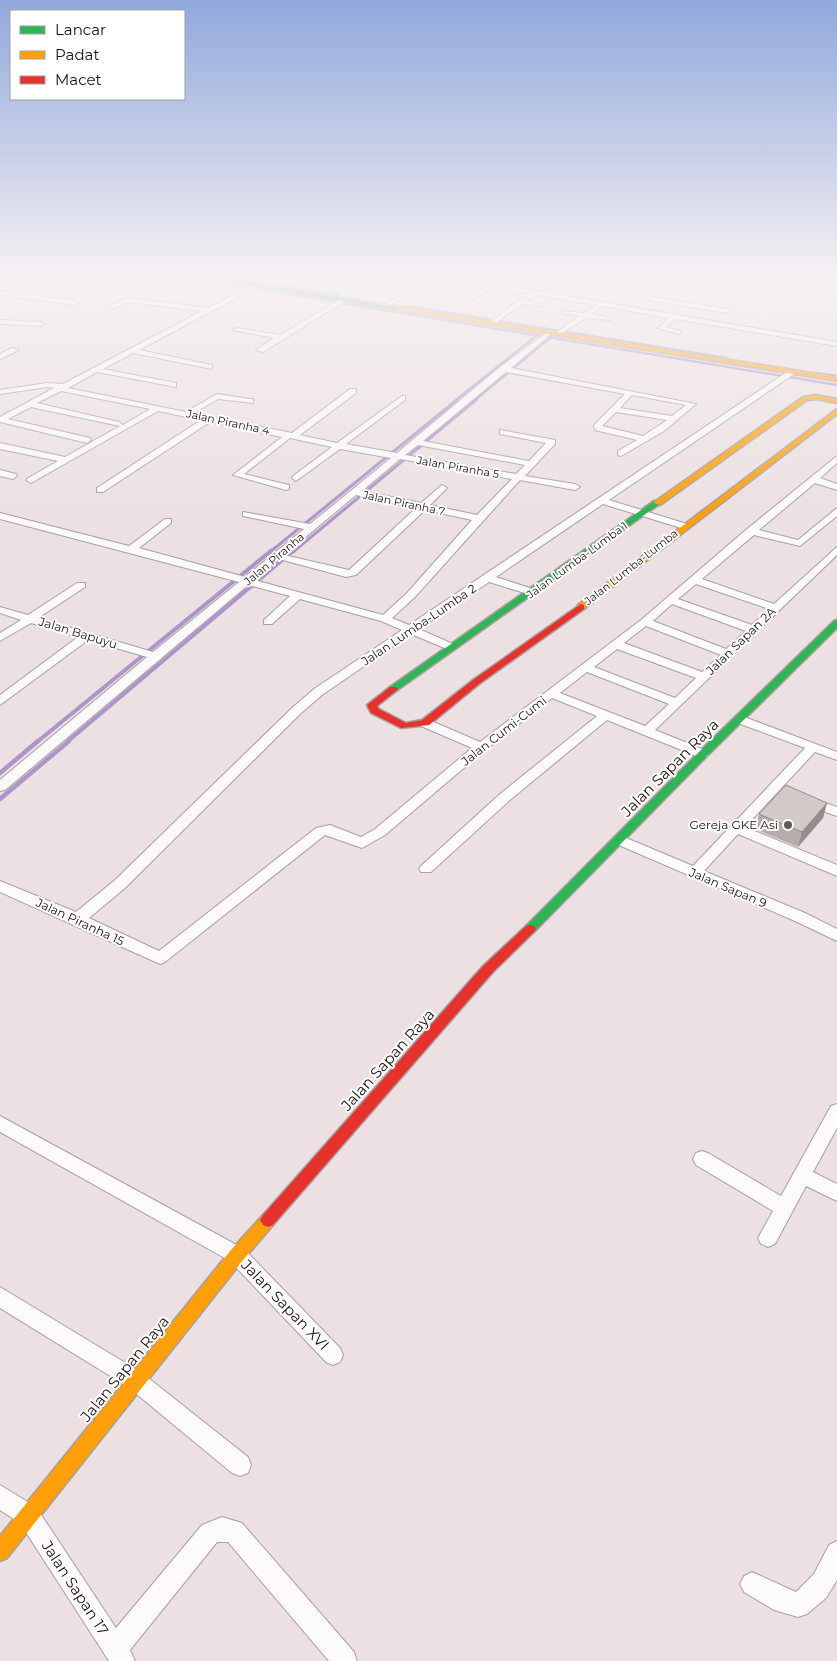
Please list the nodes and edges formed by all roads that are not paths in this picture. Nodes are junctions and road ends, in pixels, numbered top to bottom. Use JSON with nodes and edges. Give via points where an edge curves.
{"nodes":[{"id":1,"x":118,"y":357,"type":"edge"},
{"id":2,"x":160,"y":357,"type":"edge"},
{"id":3,"x":521,"y":357,"type":"edge"},
{"id":4,"x":698,"y":357,"type":"edge"},
{"id":5,"x":209,"y":367,"type":"dead end"},
{"id":6,"x":94,"y":369,"type":"junction"},
{"id":7,"x":503,"y":369,"type":"junction"},
{"id":8,"x":793,"y":372,"type":"junction"},
{"id":9,"x":837,"y":379,"type":"edge"},
{"id":10,"x":173,"y":385,"type":"dead end"},
{"id":11,"x":60,"y":387,"type":"junction"},
{"id":12,"x":353,"y":391,"type":"dead end"},
{"id":13,"x":0,"y":392,"type":"edge"},
{"id":14,"x":630,"y":392,"type":"junction"},
{"id":15,"x":402,"y":398,"type":"dead end"},
{"id":16,"x":250,"y":400,"type":"dead end"},
{"id":17,"x":837,"y":401,"type":"edge"},
{"id":18,"x":29,"y":404,"type":"junction"},
{"id":19,"x":158,"y":408,"type":"junction"},
{"id":20,"x":614,"y":409,"type":"junction"},
{"id":21,"x":837,"y":411,"type":"edge"},
{"id":22,"x":189,"y":413,"type":"junction"},
{"id":23,"x":210,"y":418,"type":"junction"},
{"id":24,"x":674,"y":419,"type":"junction"},
{"id":25,"x":0,"y":420,"type":"edge"},
{"id":26,"x":119,"y":424,"type":"dead end"},
{"id":27,"x":503,"y":432,"type":"dead end"},
{"id":28,"x":292,"y":435,"type":"junction"},
{"id":29,"x":645,"y":439,"type":"junction"},
{"id":30,"x":87,"y":440,"type":"dead end"},
{"id":31,"x":416,"y":442,"type":"junction"},
{"id":32,"x":0,"y":446,"type":"edge"},
{"id":33,"x":340,"y":446,"type":"junction"},
{"id":34,"x":621,"y":453,"type":"dead end"},
{"id":35,"x":397,"y":456,"type":"junction"},
{"id":36,"x":837,"y":459,"type":"edge"},
{"id":37,"x":64,"y":460,"type":"junction"},
{"id":38,"x":532,"y":464,"type":"junction"},
{"id":39,"x":0,"y":473,"type":"edge"},
{"id":40,"x":13,"y":476,"type":"dead end"},
{"id":41,"x":296,"y":478,"type":"dead end"},
{"id":42,"x":518,"y":478,"type":"junction"},
{"id":43,"x":813,"y":479,"type":"junction"},
{"id":44,"x":31,"y":480,"type":"dead end"},
{"id":45,"x":286,"y":487,"type":"dead end"},
{"id":46,"x":575,"y":487,"type":"dead end"},
{"id":47,"x":837,"y":487,"type":"edge"},
{"id":48,"x":442,"y":488,"type":"dead end"},
{"id":49,"x":100,"y":490,"type":"dead end"},
{"id":50,"x":354,"y":492,"type":"junction"},
{"id":51,"x":603,"y":501,"type":"junction"},
{"id":52,"x":423,"y":507,"type":"junction"},
{"id":53,"x":837,"y":510,"type":"edge"},
{"id":54,"x":643,"y":512,"type":"junction"},
{"id":55,"x":246,"y":514,"type":"dead end"},
{"id":56,"x":0,"y":516,"type":"edge"},
{"id":57,"x":479,"y":518,"type":"junction"},
{"id":58,"x":168,"y":521,"type":"dead end"},
{"id":59,"x":684,"y":526,"type":"junction"},
{"id":60,"x":311,"y":528,"type":"junction"},
{"id":61,"x":750,"y":532,"type":"junction"},
{"id":62,"x":131,"y":549,"type":"junction"},
{"id":63,"x":837,"y":550,"type":"edge"},
{"id":64,"x":277,"y":556,"type":"junction"},
{"id":65,"x":824,"y":562,"type":"junction"},
{"id":66,"x":837,"y":566,"type":"edge"},
{"id":67,"x":488,"y":578,"type":"junction"},
{"id":68,"x":249,"y":580,"type":"junction"},
{"id":69,"x":694,"y":580,"type":"junction"},
{"id":70,"x":81,"y":585,"type":"dead end"},
{"id":71,"x":532,"y":592,"type":"junction"},
{"id":72,"x":298,"y":595,"type":"junction"},
{"id":73,"x":671,"y":600,"type":"junction"},
{"id":74,"x":776,"y":608,"type":"junction"},
{"id":75,"x":0,"y":610,"type":"edge"},
{"id":76,"x":32,"y":619,"type":"junction"},
{"id":77,"x":385,"y":619,"type":"junction"},
{"id":78,"x":268,"y":622,"type":"dead end"},
{"id":79,"x":645,"y":622,"type":"junction"},
{"id":80,"x":837,"y":623,"type":"edge"},
{"id":81,"x":410,"y":629,"type":"junction"},
{"id":82,"x":755,"y":630,"type":"junction"},
{"id":83,"x":87,"y":635,"type":"junction"},
{"id":84,"x":0,"y":638,"type":"edge"},
{"id":85,"x":615,"y":644,"type":"junction"},
{"id":86,"x":451,"y":647,"type":"junction"},
{"id":87,"x":728,"y":654,"type":"junction"},
{"id":88,"x":155,"y":656,"type":"junction"},
{"id":89,"x":586,"y":668,"type":"junction"},
{"id":90,"x":704,"y":677,"type":"junction"},
{"id":91,"x":552,"y":694,"type":"junction"},
{"id":92,"x":0,"y":701,"type":"edge"},
{"id":93,"x":676,"y":703,"type":"junction"},
{"id":94,"x":604,"y":717,"type":"junction"},
{"id":95,"x":739,"y":719,"type":"junction"},
{"id":96,"x":424,"y":723,"type":"junction"},
{"id":97,"x":646,"y":732,"type":"junction"},
{"id":98,"x":481,"y":747,"type":"junction"},
{"id":99,"x":813,"y":747,"type":"junction"},
{"id":100,"x":703,"y":754,"type":"junction"},
{"id":101,"x":837,"y":756,"type":"edge"},
{"id":102,"x":0,"y":787,"type":"edge"},
{"id":103,"x":802,"y":799,"type":"edge"},
{"id":104,"x":837,"y":812,"type":"edge"},
{"id":105,"x":736,"y":828,"type":"junction"},
{"id":106,"x":619,"y":840,"type":"junction"},
{"id":107,"x":426,"y":869,"type":"dead end"},
{"id":108,"x":837,"y":871,"type":"edge"},
{"id":109,"x":694,"y":873,"type":"junction"},
{"id":110,"x":0,"y":886,"type":"edge"},
{"id":111,"x":78,"y":919,"type":"junction"},
{"id":112,"x":837,"y":936,"type":"edge"},
{"id":113,"x":160,"y":958,"type":"joint"},
{"id":114,"x":837,"y":1111,"type":"edge"},
{"id":115,"x":0,"y":1123,"type":"edge"},
{"id":116,"x":702,"y":1159,"type":"dead end"},
{"id":117,"x":802,"y":1175,"type":"junction"},
{"id":118,"x":837,"y":1193,"type":"edge"},
{"id":119,"x":784,"y":1208,"type":"junction"},
{"id":120,"x":768,"y":1238,"type":"dead end"},
{"id":121,"x":237,"y":1255,"type":"junction"},
{"id":122,"x":0,"y":1297,"type":"edge"},
{"id":123,"x":333,"y":1355,"type":"dead end"},
{"id":124,"x":135,"y":1380,"type":"junction"},
{"id":125,"x":240,"y":1465,"type":"dead end"},
{"id":126,"x":0,"y":1496,"type":"edge"},
{"id":127,"x":28,"y":1515,"type":"junction"},
{"id":128,"x":0,"y":1551,"type":"edge"},
{"id":129,"x":837,"y":1553,"type":"edge"},
{"id":130,"x":752,"y":1584,"type":"dead end"},
{"id":131,"x":119,"y":1655,"type":"edge"},
{"id":132,"x":345,"y":1661,"type":"edge"}],
"edges":[{"from":1,"to":6,"type":"street"},
{"from":2,"to":5,"type":"street"},
{"from":3,"to":7,"type":"street","name":"Jalan Piranha"},
{"from":4,"to":8,"type":"street"},
{"from":6,"to":10,"type":"street"},
{"from":6,"to":11,"type":"street"},
{"from":7,"to":14,"type":"street"},
{"from":7,"to":31,"type":"street","name":"Jalan Piranha"},
{"from":8,"to":9,"type":"street"},
{"from":8,"to":51,"type":"street","name":"Jalan Lumba-Lumba 2"},
{"from":11,"to":13,"type":"street","via":[[47,385]]},
{"from":11,"to":18,"type":"street"},
{"from":11,"to":19,"type":"street","name":"Jalan Piranha 4"},
{"from":12,"to":28,"type":"street"},
{"from":14,"to":20,"type":"street"},
{"from":14,"to":24,"type":"street","via":[[692,404]]},
{"from":15,"to":33,"type":"street"},
{"from":16,"to":22,"type":"street","via":[[217,396]]},
{"from":17,"to":54,"type":"street","name":"Jalan Lumba-Lumba 1","via":[[805,398]]},
{"from":18,"to":25,"type":"street"},
{"from":18,"to":26,"type":"street"},
{"from":19,"to":22,"type":"street","name":"Jalan Piranha 4"},
{"from":19,"to":37,"type":"street"},
{"from":20,"to":24,"type":"street"},
{"from":20,"to":29,"type":"street","via":[[598,428]]},
{"from":21,"to":59,"type":"street","name":"Jalan Lumba-Lumba"},
{"from":22,"to":23,"type":"street","name":"Jalan Piranha 4"},
{"from":23,"to":28,"type":"street","name":"Jalan Piranha 4"},
{"from":23,"to":49,"type":"street"},
{"from":24,"to":29,"type":"street"},
{"from":25,"to":30,"type":"street"},
{"from":27,"to":38,"type":"street","via":[[552,442]]},
{"from":28,"to":33,"type":"street","name":"Jalan Piranha 4"},
{"from":28,"to":45,"type":"street","via":[[237,474]]},
{"from":29,"to":34,"type":"street"},
{"from":31,"to":35,"type":"street","name":"Jalan Piranha"},
{"from":31,"to":38,"type":"street"},
{"from":32,"to":37,"type":"street"},
{"from":33,"to":35,"type":"street","name":"Jalan Piranha 4"},
{"from":33,"to":41,"type":"street"},
{"from":35,"to":42,"type":"street","name":"Jalan Piranha 5"},
{"from":35,"to":50,"type":"street","name":"Jalan Piranha"},
{"from":36,"to":43,"type":"street","name":"Jalan Cumi-Cumi"},
{"from":37,"to":44,"type":"street"},
{"from":38,"to":42,"type":"street"},
{"from":39,"to":40,"type":"street"},
{"from":42,"to":46,"type":"street","name":"Jalan Piranha 5"},
{"from":42,"to":57,"type":"street"},
{"from":43,"to":47,"type":"street"},
{"from":43,"to":61,"type":"street","name":"Jalan Cumi-Cumi"},
{"from":48,"to":52,"type":"street"},
{"from":50,"to":52,"type":"street","name":"Jalan Piranha 7"},
{"from":50,"to":60,"type":"street","name":"Jalan Piranha"},
{"from":51,"to":54,"type":"street"},
{"from":51,"to":67,"type":"street","name":"Jalan Lumba-Lumba 2"},
{"from":52,"to":57,"type":"street","name":"Jalan Piranha 7"},
{"from":52,"to":64,"type":"street","via":[[352,573]]},
{"from":53,"to":61,"type":"street","via":[[800,543]]},
{"from":54,"to":59,"type":"street"},
{"from":54,"to":71,"type":"street","name":"Jalan Lumba-Lumba 1"},
{"from":55,"to":60,"type":"street"},
{"from":56,"to":62,"type":"street"},
{"from":57,"to":77,"type":"street"},
{"from":58,"to":62,"type":"street"},
{"from":59,"to":96,"type":"street","name":"Jalan Lumba-Lumba"},
{"from":60,"to":64,"type":"street","name":"Jalan Piranha"},
{"from":61,"to":69,"type":"street","name":"Jalan Cumi-Cumi"},
{"from":62,"to":68,"type":"street"},
{"from":63,"to":65,"type":"street","name":"Jalan Sapan 2A"},
{"from":64,"to":68,"type":"street","name":"Jalan Piranha"},
{"from":65,"to":66,"type":"street"},
{"from":65,"to":74,"type":"street","name":"Jalan Sapan 2A"},
{"from":67,"to":71,"type":"street"},
{"from":67,"to":81,"type":"street","name":"Jalan Lumba-Lumba 2"},
{"from":68,"to":72,"type":"street"},
{"from":68,"to":88,"type":"street","name":"Jalan Piranha"},
{"from":69,"to":73,"type":"street","name":"Jalan Cumi-Cumi"},
{"from":69,"to":74,"type":"street"},
{"from":70,"to":76,"type":"street"},
{"from":71,"to":86,"type":"street","name":"Jalan Lumba-Lumba 1"},
{"from":72,"to":77,"type":"street"},
{"from":72,"to":78,"type":"street"},
{"from":73,"to":79,"type":"street","name":"Jalan Cumi-Cumi"},
{"from":73,"to":82,"type":"street"},
{"from":74,"to":82,"type":"street","name":"Jalan Sapan 2A"},
{"from":75,"to":76,"type":"street","name":"Jalan Bapuyu"},
{"from":76,"to":83,"type":"street","name":"Jalan Bapuyu"},
{"from":76,"to":84,"type":"street"},
{"from":77,"to":81,"type":"street"},
{"from":79,"to":85,"type":"street","name":"Jalan Cumi-Cumi"},
{"from":79,"to":87,"type":"street"},
{"from":80,"to":95,"type":"street","name":"Jalan Sapan Raya"},
{"from":81,"to":86,"type":"street"},
{"from":81,"to":111,"type":"street","name":"Jalan Lumba-Lumba 2","via":[[308,701],[120,884]]},
{"from":82,"to":87,"type":"street","name":"Jalan Sapan 2A"},
{"from":83,"to":88,"type":"street","name":"Jalan Bapuyu"},
{"from":83,"to":92,"type":"street"},
{"from":85,"to":89,"type":"street","name":"Jalan Cumi-Cumi"},
{"from":85,"to":90,"type":"street"},
{"from":86,"to":96,"type":"street","name":"Jalan Lumba-Lumba 1","via":[[372,705],[375,711],[405,726]]},
{"from":87,"to":90,"type":"street","name":"Jalan Sapan 2A"},
{"from":88,"to":102,"type":"street","name":"Jalan Piranha"},
{"from":89,"to":91,"type":"street","name":"Jalan Cumi-Cumi"},
{"from":89,"to":93,"type":"street"},
{"from":90,"to":93,"type":"street","name":"Jalan Sapan 2A"},
{"from":91,"to":94,"type":"street"},
{"from":91,"to":98,"type":"street","name":"Jalan Cumi-Cumi"},
{"from":93,"to":97,"type":"street","name":"Jalan Sapan 2A"},
{"from":94,"to":97,"type":"street"},
{"from":94,"to":107,"type":"street","via":[[505,797]]},
{"from":95,"to":99,"type":"street"},
{"from":95,"to":100,"type":"street","name":"Jalan Sapan Raya"},
{"from":96,"to":98,"type":"street"},
{"from":97,"to":100,"type":"street"},
{"from":98,"to":113,"type":"street","name":"Jalan Cumi-Cumi","via":[[362,844],[330,830],[321,831]]},
{"from":99,"to":101,"type":"street"},
{"from":99,"to":105,"type":"street","via":[[779,790]]},
{"from":100,"to":106,"type":"street","name":"Jalan Sapan Raya"},
{"from":103,"to":104,"type":"street"},
{"from":105,"to":108,"type":"street"},
{"from":105,"to":109,"type":"street"},
{"from":106,"to":109,"type":"street","name":"Jalan Sapan 9"},
{"from":106,"to":121,"type":"street","name":"Jalan Sapan Raya","via":[[488,969]]},
{"from":109,"to":112,"type":"street","name":"Jalan Sapan 9"},
{"from":110,"to":111,"type":"street","name":"Jalan Piranha 15"},
{"from":111,"to":113,"type":"street","name":"Jalan Piranha 15"},
{"from":114,"to":117,"type":"street"},
{"from":115,"to":121,"type":"street","name":"Jalan Sapan XVI"},
{"from":116,"to":119,"type":"street"},
{"from":117,"to":118,"type":"street"},
{"from":117,"to":119,"type":"street"},
{"from":119,"to":120,"type":"street"},
{"from":121,"to":123,"type":"street","name":"Jalan Sapan XVI"},
{"from":121,"to":124,"type":"street","name":"Jalan Sapan Raya"},
{"from":122,"to":124,"type":"street"},
{"from":124,"to":125,"type":"street"},
{"from":124,"to":127,"type":"street","name":"Jalan Sapan Raya"},
{"from":126,"to":127,"type":"street"},
{"from":127,"to":128,"type":"street","name":"Jalan Sapan Raya"},
{"from":127,"to":131,"type":"street","name":"Jalan Sapan 17"},
{"from":129,"to":130,"type":"street","via":[[825,1581],[811,1598],[798,1605]]},
{"from":131,"to":132,"type":"street","via":[[204,1540],[210,1533],[222,1529],[234,1531]]}]}
